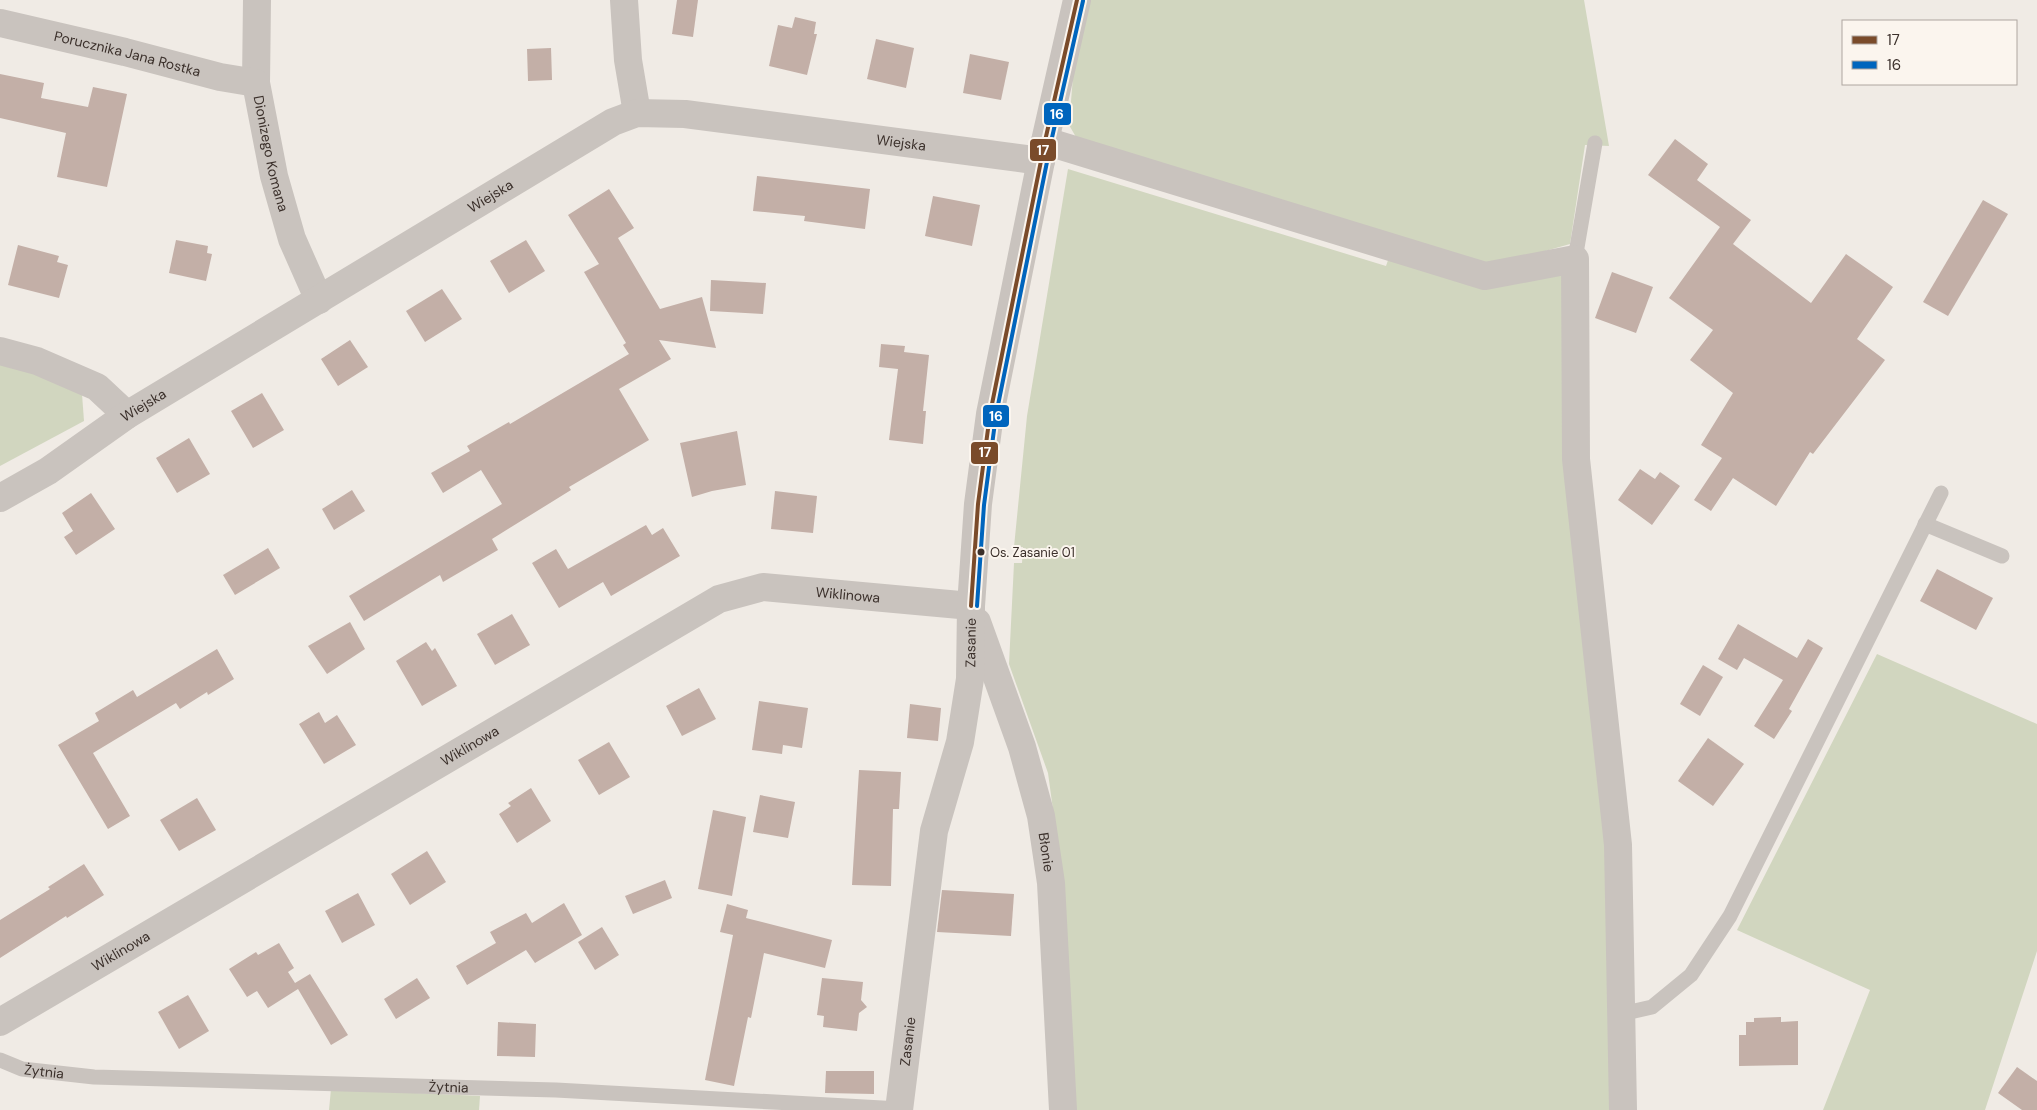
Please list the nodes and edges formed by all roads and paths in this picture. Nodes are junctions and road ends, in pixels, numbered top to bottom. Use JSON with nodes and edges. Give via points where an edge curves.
{"nodes":[{"id":1,"x":257,"y":0,"type":"edge"},
{"id":2,"x":624,"y":0,"type":"edge"},
{"id":3,"x":1077,"y":0,"type":"edge"},
{"id":4,"x":0,"y":24,"type":"edge"},
{"id":5,"x":256,"y":83,"type":"junction"},
{"id":6,"x":637,"y":113,"type":"junction"},
{"id":7,"x":1595,"y":144,"type":"dead end"},
{"id":8,"x":1043,"y":151,"type":"junction"},
{"id":9,"x":1575,"y":259,"type":"junction"},
{"id":10,"x":319,"y":300,"type":"junction"},
{"id":11,"x":0,"y":351,"type":"edge"},
{"id":12,"x":127,"y":415,"type":"junction"},
{"id":13,"x":1941,"y":493,"type":"dead end"},
{"id":14,"x":0,"y":498,"type":"edge"},
{"id":15,"x":1925,"y":524,"type":"junction"},
{"id":16,"x":2002,"y":556,"type":"dead end"},
{"id":17,"x":971,"y":606,"type":"junction"},
{"id":18,"x":1621,"y":1014,"type":"junction"},
{"id":19,"x":0,"y":1022,"type":"edge"},
{"id":20,"x":0,"y":1060,"type":"edge"},
{"id":21,"x":900,"y":1110,"type":"edge"},
{"id":22,"x":1062,"y":1110,"type":"edge"},
{"id":23,"x":1623,"y":1110,"type":"edge"}],
"edges":[{"from":1,"to":5,"type":"street","name":"Dionizego Komana"},
{"from":2,"to":6,"type":"street","via":[[628,60]]},
{"from":3,"to":8,"type":"street","name":"Zasanie"},
{"from":4,"to":5,"type":"street","name":"Porucznika Jana Rostka"},
{"from":5,"to":10,"type":"street","name":"Dionizego Komana","via":[[274,176],[292,239]]},
{"from":6,"to":8,"type":"street","name":"Wiejska","via":[[685,114]]},
{"from":6,"to":10,"type":"street","name":"Wiejska","via":[[613,122]]},
{"from":7,"to":9,"type":"lane"},
{"from":8,"to":9,"type":"street","name":"Wiejska","via":[[1485,276]]},
{"from":8,"to":17,"type":"street","name":"Zasanie","via":[[990,414],[978,504]]},
{"from":9,"to":18,"type":"street","via":[[1576,458],[1618,845]]},
{"from":10,"to":12,"type":"street","name":"Wiejska"},
{"from":11,"to":12,"type":"street","via":[[37,361],[97,387]]},
{"from":12,"to":14,"type":"street","name":"Wiejska","via":[[48,471]]},
{"from":13,"to":15,"type":"lane"},
{"from":15,"to":16,"type":"lane"},
{"from":15,"to":18,"type":"lane","via":[[1730,916],[1691,975],[1652,1007]]},
{"from":17,"to":19,"type":"street","name":"Wiklinowa","via":[[763,587],[719,599]]},
{"from":17,"to":21,"type":"street","name":"Zasanie","via":[[968,688],[960,742],[934,831]]},
{"from":17,"to":22,"type":"street","name":"Błonie","via":[[1022,747],[1041,816],[1051,883]]},
{"from":18,"to":23,"type":"street"},
{"from":20,"to":21,"type":"lane","name":"Żytnia","via":[[22,1069],[94,1077],[556,1090]]}]}
